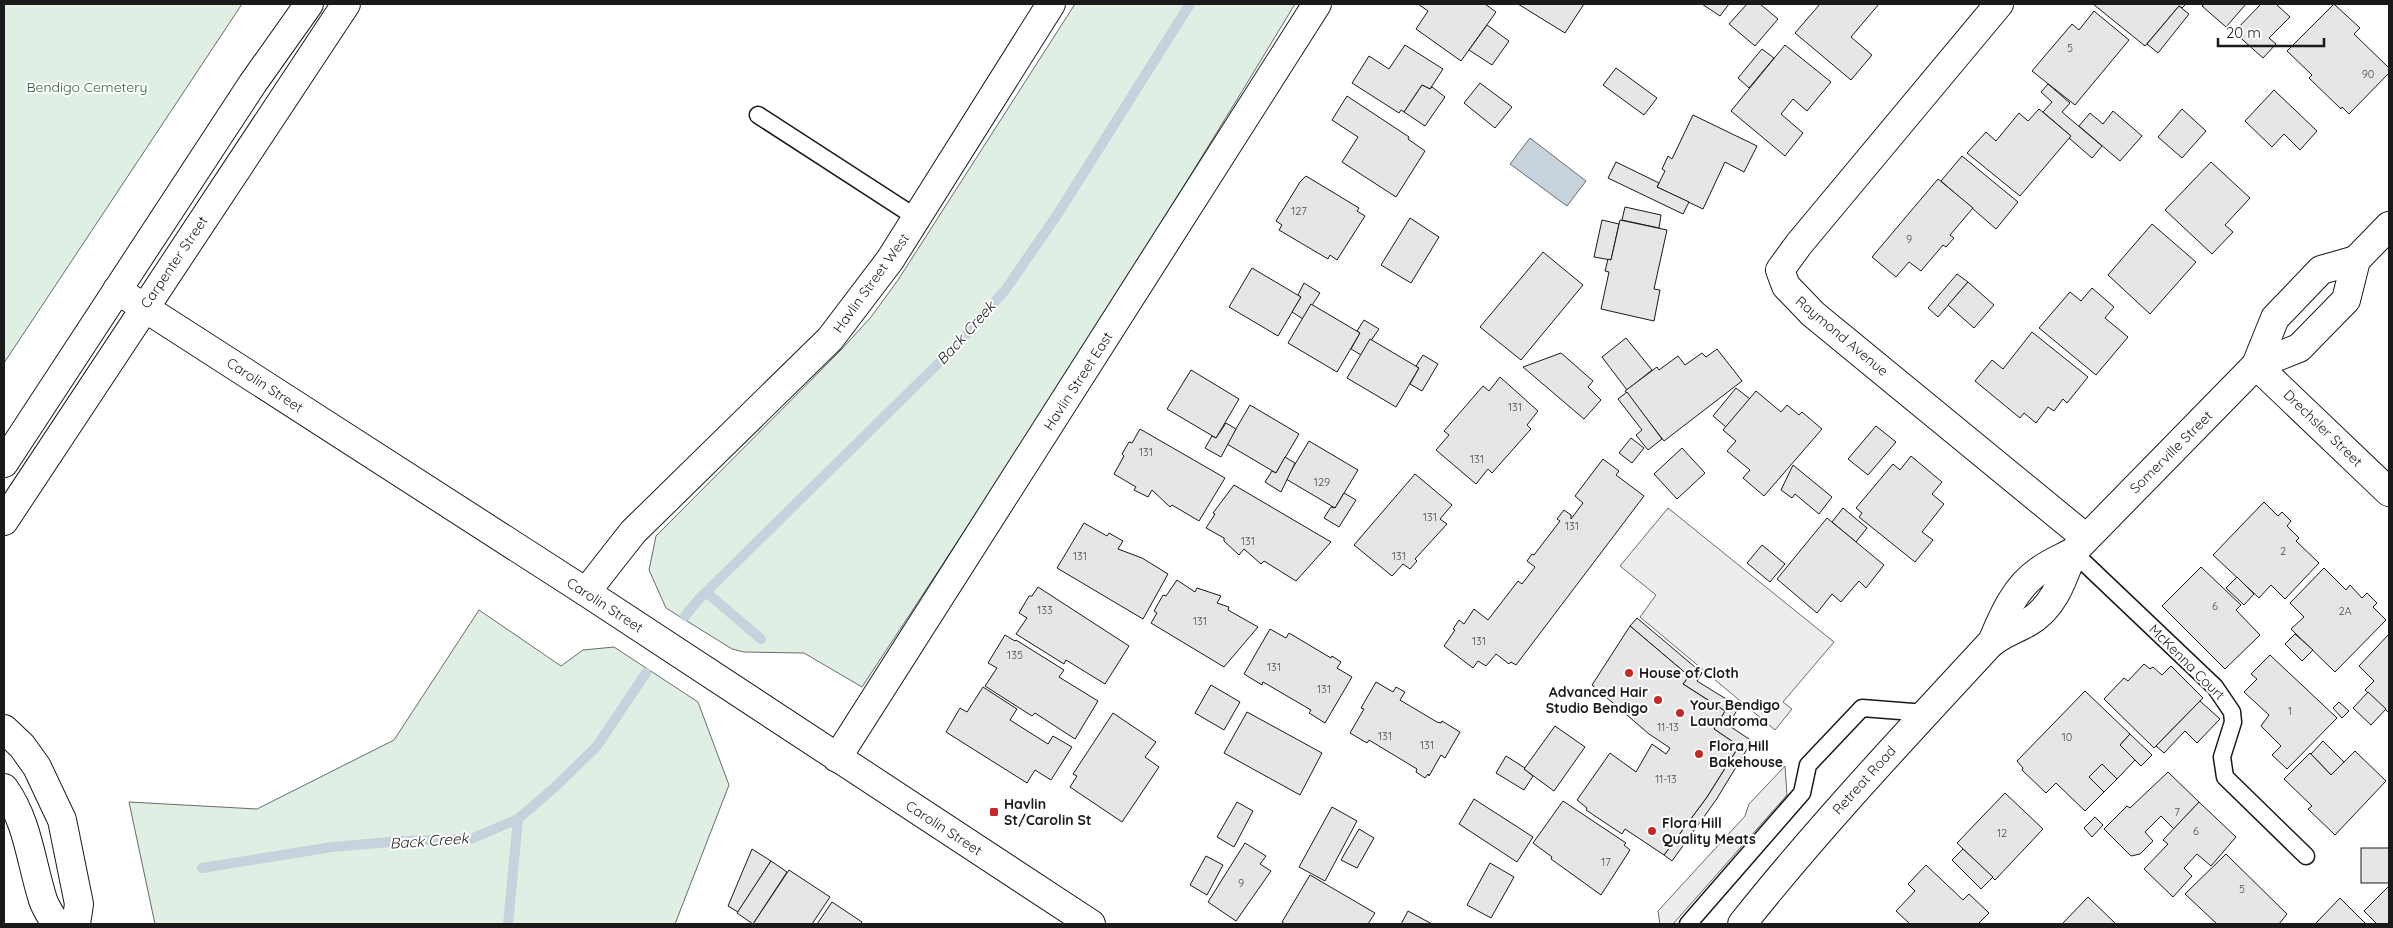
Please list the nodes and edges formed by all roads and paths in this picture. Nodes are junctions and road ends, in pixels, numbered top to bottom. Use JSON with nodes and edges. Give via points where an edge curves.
{"nodes":[{"id":1,"x":309,"y":4,"type":"edge"},
{"id":2,"x":346,"y":4,"type":"edge"},
{"id":3,"x":1051,"y":4,"type":"edge"},
{"id":4,"x":1317,"y":4,"type":"edge"},
{"id":5,"x":1999,"y":4,"type":"edge"},
{"id":6,"x":758,"y":115,"type":"dead end"},
{"id":7,"x":916,"y":218,"type":"junction"},
{"id":8,"x":2389,"y":226,"type":"edge"},
{"id":9,"x":2356,"y":260,"type":"junction"},
{"id":10,"x":117,"y":290,"type":"junction"},
{"id":11,"x":145,"y":307,"type":"junction"},
{"id":12,"x":2256,"y":365,"type":"junction"},
{"id":13,"x":4,"y":463,"type":"edge"},
{"id":14,"x":2389,"y":492,"type":"edge"},
{"id":15,"x":4,"y":521,"type":"edge"},
{"id":16,"x":2079,"y":545,"type":"junction"},
{"id":17,"x":586,"y":592,"type":"junction"},
{"id":18,"x":1926,"y":713,"type":"junction"},
{"id":19,"x":4,"y":728,"type":"edge"},
{"id":20,"x":837,"y":758,"type":"junction"},
{"id":21,"x":4,"y":788,"type":"edge"},
{"id":22,"x":2306,"y":856,"type":"dead end"},
{"id":23,"x":1751,"y":920,"type":"edge"},
{"id":24,"x":56,"y":924,"type":"edge"},
{"id":25,"x":76,"y":924,"type":"edge"},
{"id":26,"x":1091,"y":924,"type":"edge"},
{"id":27,"x":1688,"y":924,"type":"edge"}],
"edges":[{"from":1,"to":10,"type":"street"},
{"from":2,"to":11,"type":"street","name":"Carpenter Street"},
{"from":3,"to":7,"type":"street","name":"Havlin Street West"},
{"from":4,"to":20,"type":"street","name":"Havlin Street East"},
{"from":5,"to":16,"type":"street","name":"Raymond Avenue","via":[[1780,270],[1786,286],[1813,314]]},
{"from":6,"to":7,"type":"lane"},
{"from":7,"to":17,"type":"street","name":"Havlin Street West","via":[[873,284],[830,339],[633,532]]},
{"from":8,"to":9,"type":"street","name":"Somerville Street"},
{"from":9,"to":12,"type":"street","name":"Somerville Street","via":[[2321,270],[2275,318]]},
{"from":9,"to":12,"type":"street","name":"Somerville Street","via":[[2346,300],[2299,348]]},
{"from":10,"to":11,"type":"street","name":"Carolin Street"},
{"from":10,"to":13,"type":"street"},
{"from":11,"to":15,"type":"street","name":"Carpenter Street"},
{"from":11,"to":17,"type":"street","name":"Carolin Street"},
{"from":12,"to":14,"type":"street","name":"Drechsler Street"},
{"from":12,"to":16,"type":"street","name":"Somerville Street"},
{"from":16,"to":18,"type":"street","name":"Retreat Road","via":[[2038,571],[2021,589],[2005,609],[1992,642]]},
{"from":16,"to":22,"type":"lane","name":"McKenna Court","via":[[2227,701],[2233,722],[2222,757],[2225,777]]},
{"from":17,"to":20,"type":"street","name":"Carolin Street"},
{"from":18,"to":23,"type":"street","name":"Retreat Road","via":[[1821,829]]},
{"from":18,"to":27,"type":"lane","via":[[1862,708],[1808,764],[1802,793]]},
{"from":19,"to":25,"type":"street","via":[[37,767],[62,820],[79,904]]},
{"from":20,"to":26,"type":"street","name":"Carolin Street"},
{"from":21,"to":24,"type":"street","via":[[30,845],[44,902]]}]}
